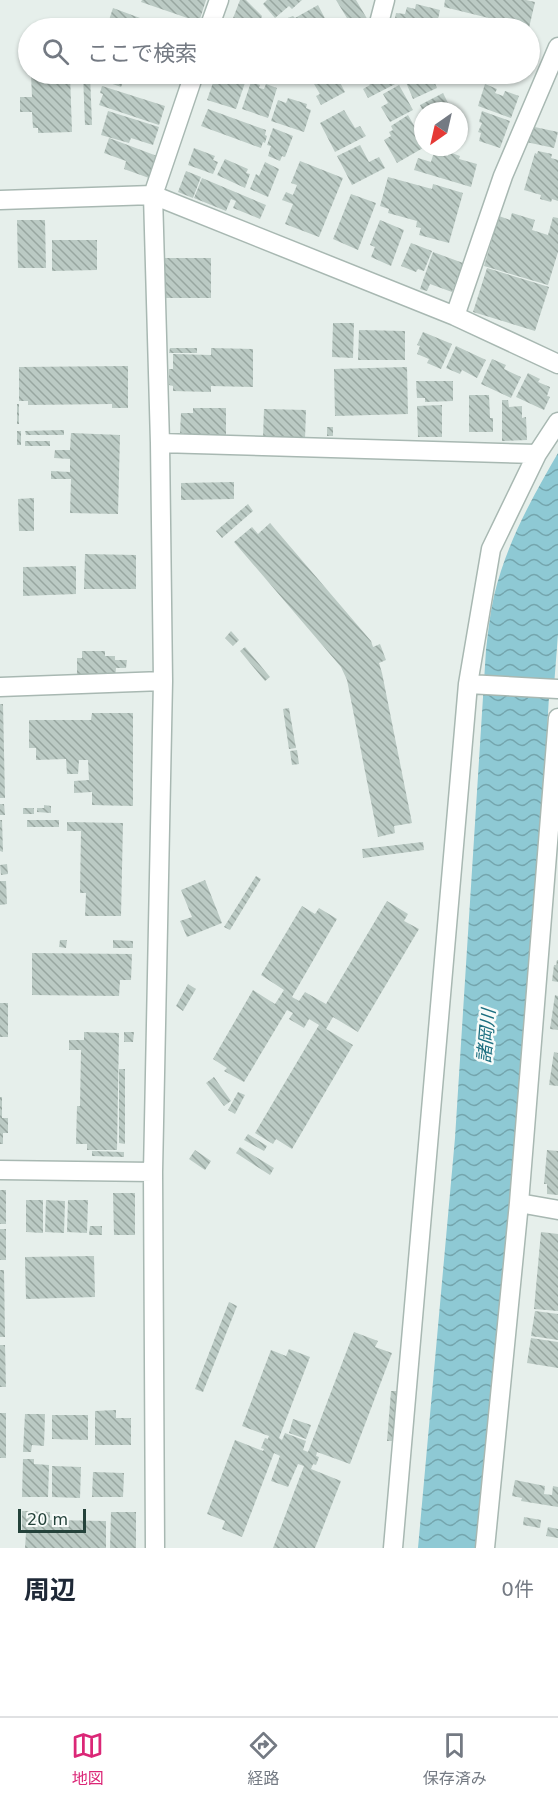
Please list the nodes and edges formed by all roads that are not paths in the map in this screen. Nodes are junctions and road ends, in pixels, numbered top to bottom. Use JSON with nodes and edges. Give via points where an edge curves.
{"nodes":[{"id":1,"x":219,"y":0,"type":"edge"},
{"id":2,"x":385,"y":0,"type":"edge"},
{"id":3,"x":213,"y":18,"type":"edge"},
{"id":4,"x":380,"y":18,"type":"edge"},
{"id":5,"x":558,"y":47,"type":"edge"},
{"id":6,"x":191,"y":84,"type":"edge"},
{"id":7,"x":153,"y":195,"type":"junction"},
{"id":8,"x":0,"y":201,"type":"edge"},
{"id":9,"x":455,"y":316,"type":"junction"},
{"id":10,"x":558,"y":363,"type":"edge"},
{"id":11,"x":558,"y":422,"type":"edge"},
{"id":12,"x":160,"y":443,"type":"junction"},
{"id":13,"x":537,"y":454,"type":"junction"},
{"id":14,"x":163,"y":681,"type":"junction"},
{"id":15,"x":468,"y":684,"type":"junction"},
{"id":16,"x":0,"y":687,"type":"edge"},
{"id":17,"x":558,"y":689,"type":"edge"},
{"id":18,"x":558,"y":718,"type":"edge"},
{"id":19,"x":0,"y":1170,"type":"edge"},
{"id":20,"x":153,"y":1172,"type":"junction"},
{"id":21,"x":519,"y":1203,"type":"junction"},
{"id":22,"x":558,"y":1210,"type":"edge"},
{"id":23,"x":155,"y":1548,"type":"edge"},
{"id":24,"x":393,"y":1548,"type":"edge"},
{"id":25,"x":485,"y":1548,"type":"edge"}],
"edges":[{"from":1,"to":3,"type":"street"},
{"from":2,"to":4,"type":"street"},
{"from":5,"to":9,"type":"street","via":[[503,176]]},
{"from":6,"to":7,"type":"street"},
{"from":7,"to":8,"type":"street"},
{"from":7,"to":9,"type":"street"},
{"from":7,"to":12,"type":"street"},
{"from":9,"to":10,"type":"street"},
{"from":11,"to":13,"type":"street"},
{"from":12,"to":13,"type":"street"},
{"from":12,"to":14,"type":"street"},
{"from":13,"to":15,"type":"street","via":[[491,549]]},
{"from":14,"to":16,"type":"street"},
{"from":14,"to":20,"type":"street"},
{"from":15,"to":17,"type":"street"},
{"from":15,"to":24,"type":"street"},
{"from":18,"to":21,"type":"street"},
{"from":19,"to":20,"type":"street"},
{"from":20,"to":23,"type":"street"},
{"from":21,"to":22,"type":"street"},
{"from":21,"to":25,"type":"street"}]}
